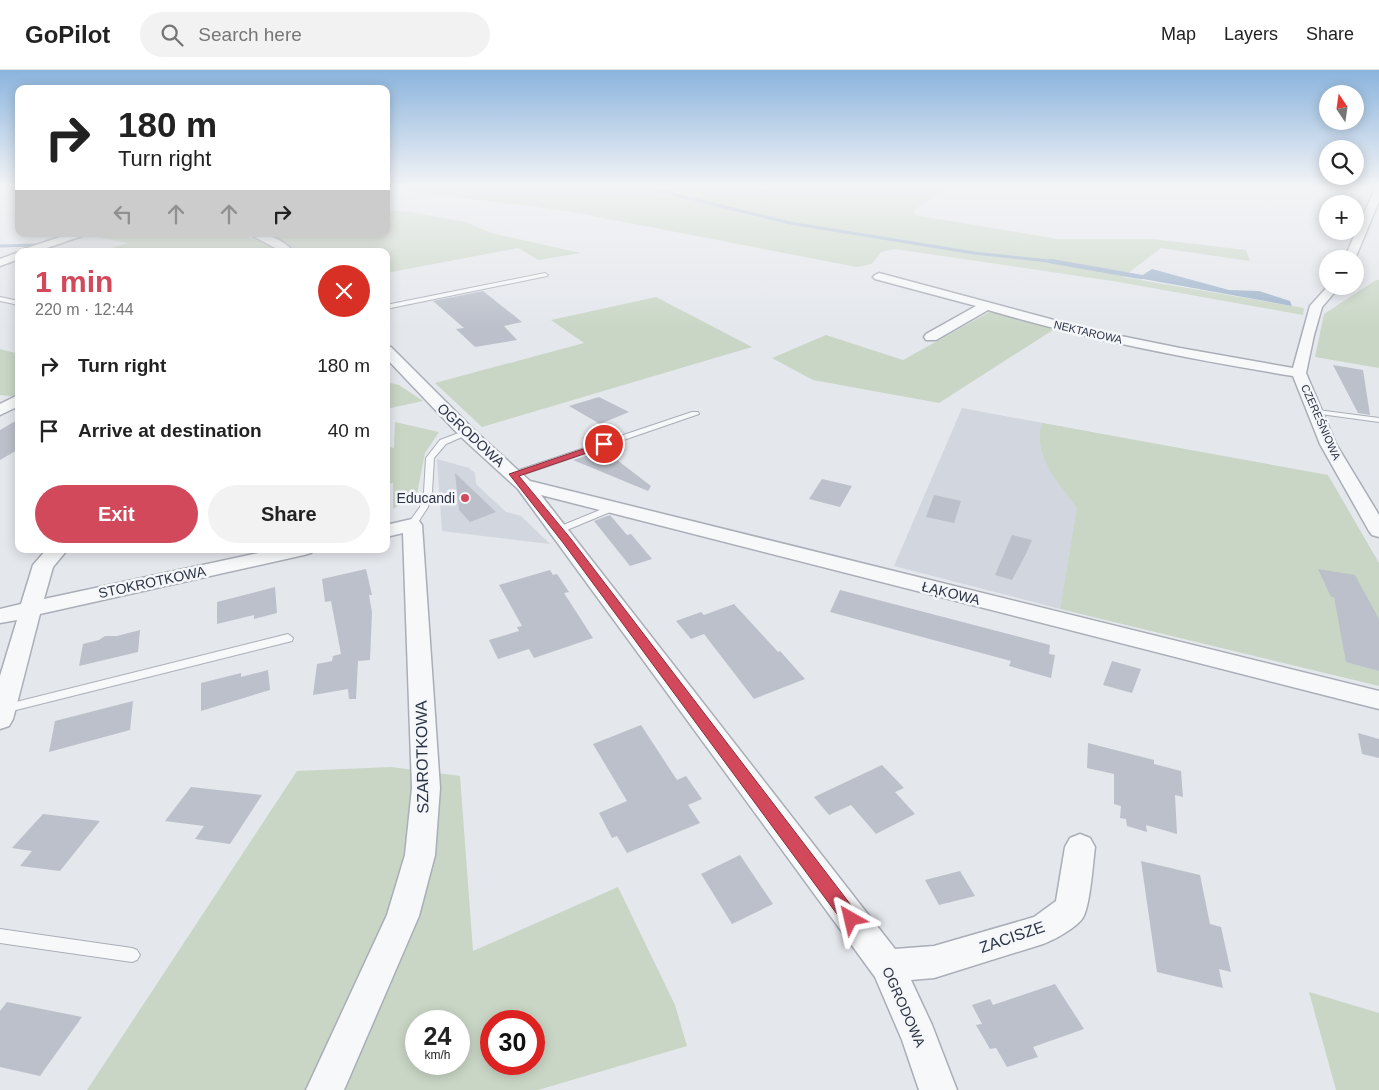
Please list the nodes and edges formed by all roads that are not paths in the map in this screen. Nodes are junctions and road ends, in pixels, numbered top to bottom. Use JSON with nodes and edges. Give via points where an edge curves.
{"nodes":[{"id":1,"x":1361,"y":233,"type":"edge"},
{"id":2,"x":69,"y":237,"type":"edge"},
{"id":3,"x":262,"y":237,"type":"edge"},
{"id":4,"x":37,"y":248,"type":"edge"},
{"id":5,"x":284,"y":248,"type":"edge"},
{"id":6,"x":1353,"y":250,"type":"edge"},
{"id":7,"x":15,"y":257,"type":"edge"},
{"id":8,"x":0,"y":263,"type":"edge"},
{"id":9,"x":545,"y":275,"type":"dead end"},
{"id":10,"x":879,"y":277,"type":"dead end"},
{"id":11,"x":1326,"y":295,"type":"edge"},
{"id":12,"x":0,"y":299,"type":"edge"},
{"id":13,"x":15,"y":302,"type":"edge"},
{"id":14,"x":390,"y":305,"type":"edge"},
{"id":15,"x":988,"y":305,"type":"junction"},
{"id":16,"x":931,"y":337,"type":"dead end"},
{"id":17,"x":390,"y":354,"type":"edge"},
{"id":18,"x":1300,"y":374,"type":"junction"},
{"id":19,"x":15,"y":402,"type":"edge"},
{"id":20,"x":0,"y":410,"type":"edge"},
{"id":21,"x":1313,"y":411,"type":"junction"},
{"id":22,"x":695,"y":414,"type":"dead end"},
{"id":23,"x":1379,"y":420,"type":"edge"},
{"id":24,"x":467,"y":433,"type":"junction"},
{"id":25,"x":518,"y":480,"type":"junction"},
{"id":26,"x":612,"y":508,"type":"junction"},
{"id":27,"x":399,"y":528,"type":"edge"},
{"id":28,"x":559,"y":530,"type":"junction"},
{"id":29,"x":1379,"y":531,"type":"edge"},
{"id":30,"x":54,"y":553,"type":"edge"},
{"id":31,"x":286,"y":553,"type":"edge"},
{"id":32,"x":29,"y":609,"type":"junction"},
{"id":33,"x":0,"y":616,"type":"edge"},
{"id":34,"x":288,"y":638,"type":"dead end"},
{"id":35,"x":1379,"y":700,"type":"edge"},
{"id":36,"x":2,"y":714,"type":"edge"},
{"id":37,"x":1080,"y":847,"type":"dead end"},
{"id":38,"x":0,"y":936,"type":"edge"},
{"id":39,"x":132,"y":955,"type":"dead end"},
{"id":40,"x":887,"y":966,"type":"junction"},
{"id":41,"x":325,"y":1090,"type":"edge"},
{"id":42,"x":938,"y":1090,"type":"edge"}],
"edges":[{"from":1,"to":6,"type":"street"},
{"from":2,"to":4,"type":"street"},
{"from":3,"to":5,"type":"street"},
{"from":7,"to":8,"type":"street"},
{"from":9,"to":14,"type":"lane"},
{"from":10,"to":15,"type":"street","name":"NEKTAROWA"},
{"from":11,"to":18,"type":"street","name":"CZEREŚNIOWA","via":[[1316,306]]},
{"from":12,"to":13,"type":"lane"},
{"from":15,"to":16,"type":"street"},
{"from":15,"to":18,"type":"street","name":"NEKTAROWA","via":[[1062,327]]},
{"from":17,"to":24,"type":"street","name":"OGRODOWA"},
{"from":18,"to":21,"type":"street","name":"CZEREŚNIOWA"},
{"from":19,"to":20,"type":"street"},
{"from":21,"to":23,"type":"lane"},
{"from":21,"to":29,"type":"street","name":"CZEREŚNIOWA","via":[[1328,444]]},
{"from":22,"to":25,"type":"lane"},
{"from":24,"to":25,"type":"street","name":"OGRODOWA"},
{"from":24,"to":27,"type":"lane","via":[[443,442],[430,458],[424,508]]},
{"from":25,"to":26,"type":"street","name":"ŁĄKOWA"},
{"from":25,"to":28,"type":"street","name":"OGRODOWA"},
{"from":26,"to":28,"type":"lane"},
{"from":26,"to":35,"type":"street","name":"ŁĄKOWA"},
{"from":27,"to":41,"type":"street","name":"SZAROTKOWA","via":[[426,788],[420,855],[403,916]]},
{"from":28,"to":40,"type":"street","name":"OGRODOWA"},
{"from":30,"to":32,"type":"street","via":[[43,564]]},
{"from":31,"to":32,"type":"street","name":"STOKROTKOWA"},
{"from":32,"to":33,"type":"street","name":"STOKROTKOWA"},
{"from":32,"to":36,"type":"street"},
{"from":34,"to":36,"type":"lane"},
{"from":37,"to":40,"type":"street","name":"ZACISZE","via":[[1071,909],[1043,929],[934,962]]},
{"from":38,"to":39,"type":"lane"},
{"from":40,"to":42,"type":"street","name":"OGRODOWA"}]}
